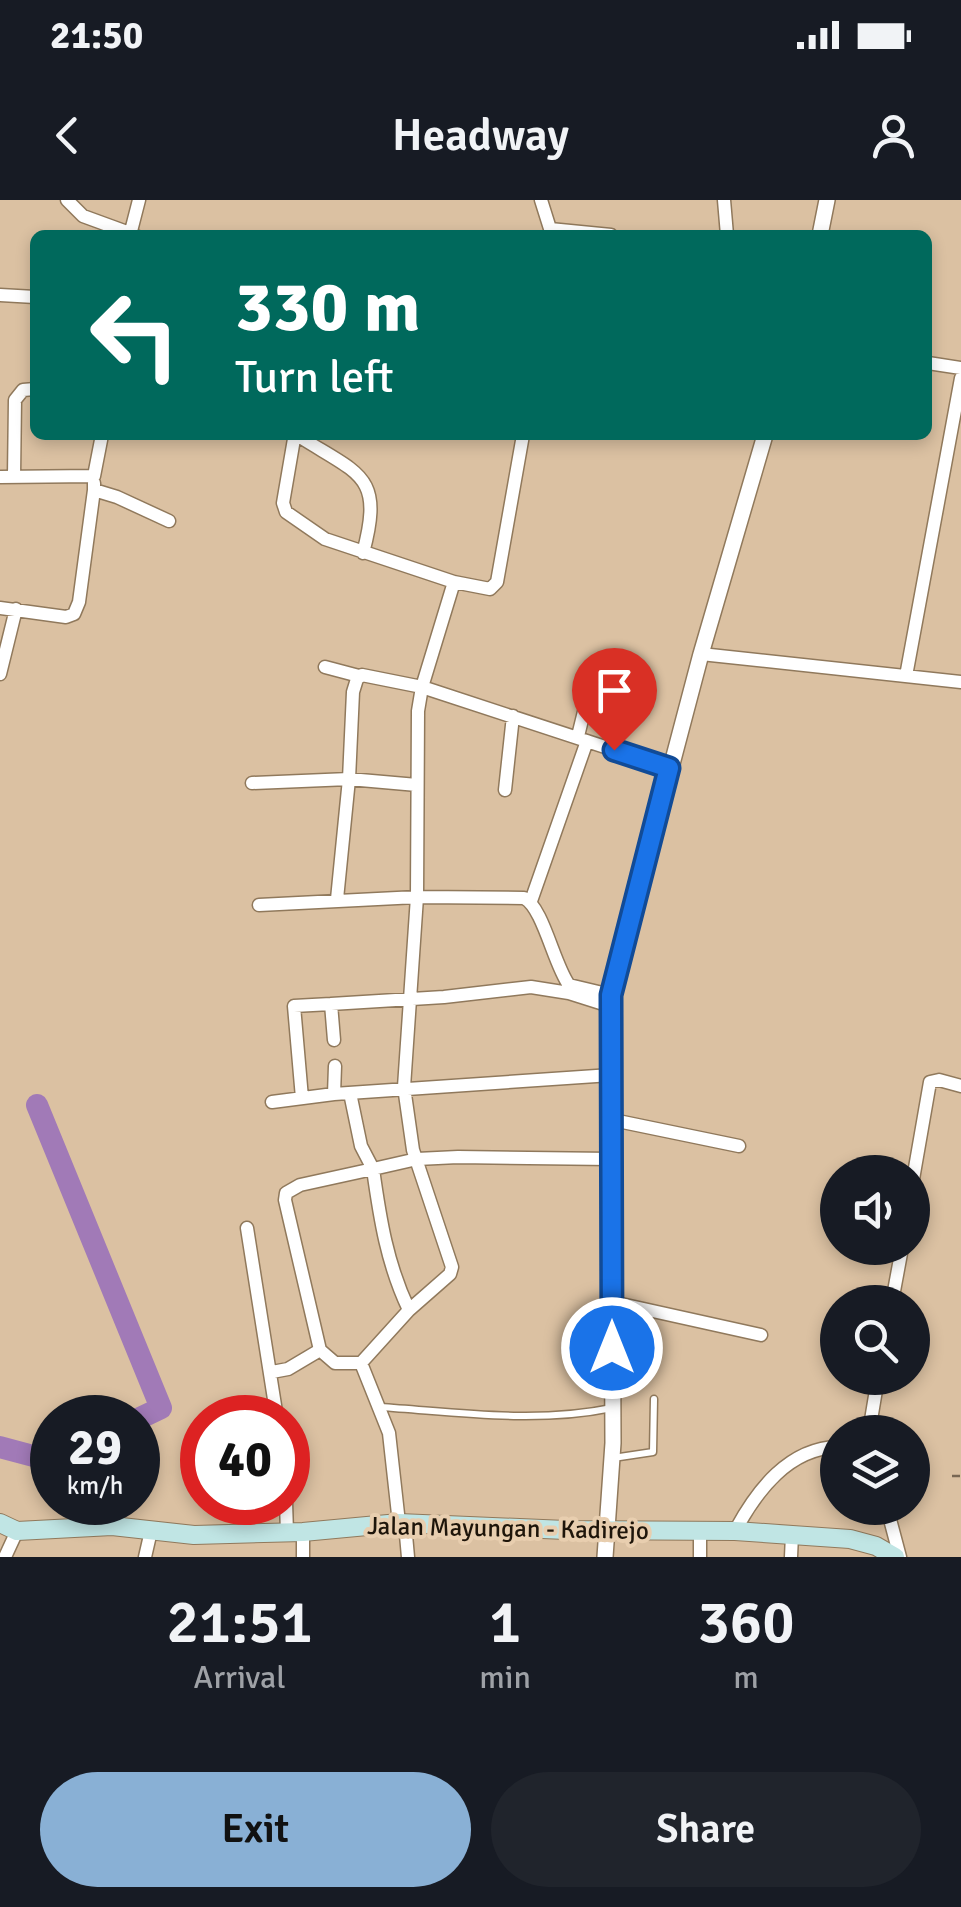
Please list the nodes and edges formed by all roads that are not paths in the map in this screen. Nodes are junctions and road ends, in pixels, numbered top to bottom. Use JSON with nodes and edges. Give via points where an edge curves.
{"nodes":[{"id":1,"x":67,"y":200,"type":"edge"},
{"id":2,"x":139,"y":200,"type":"edge"},
{"id":3,"x":541,"y":200,"type":"edge"},
{"id":4,"x":724,"y":200,"type":"edge"},
{"id":5,"x":827,"y":200,"type":"edge"},
{"id":6,"x":121,"y":230,"type":"edge"},
{"id":7,"x":133,"y":230,"type":"edge"},
{"id":8,"x":550,"y":230,"type":"edge"},
{"id":9,"x":727,"y":230,"type":"edge"},
{"id":10,"x":821,"y":230,"type":"edge"},
{"id":11,"x":0,"y":295,"type":"edge"},
{"id":12,"x":30,"y":298,"type":"edge"},
{"id":13,"x":932,"y":364,"type":"edge"},
{"id":14,"x":961,"y":368,"type":"edge"},
{"id":15,"x":961,"y":378,"type":"edge"},
{"id":16,"x":30,"y":390,"type":"edge"},
{"id":17,"x":101,"y":440,"type":"edge"},
{"id":18,"x":294,"y":440,"type":"edge"},
{"id":19,"x":305,"y":440,"type":"edge"},
{"id":20,"x":522,"y":440,"type":"edge"},
{"id":21,"x":764,"y":440,"type":"edge"},
{"id":22,"x":7,"y":476,"type":"edge"},
{"id":23,"x":94,"y":483,"type":"junction"},
{"id":24,"x":169,"y":521,"type":"dead end"},
{"id":25,"x":363,"y":552,"type":"junction"},
{"id":26,"x":454,"y":582,"type":"junction"},
{"id":27,"x":0,"y":608,"type":"edge"},
{"id":28,"x":16,"y":609,"type":"junction"},
{"id":29,"x":701,"y":654,"type":"junction"},
{"id":30,"x":325,"y":666,"type":"dead end"},
{"id":31,"x":594,"y":671,"type":"dead end"},
{"id":32,"x":0,"y":674,"type":"edge"},
{"id":33,"x":359,"y":676,"type":"junction"},
{"id":34,"x":906,"y":676,"type":"junction"},
{"id":35,"x":961,"y":682,"type":"edge"},
{"id":36,"x":422,"y":687,"type":"junction"},
{"id":37,"x":512,"y":716,"type":"junction"},
{"id":38,"x":582,"y":739,"type":"junction"},
{"id":39,"x":669,"y":768,"type":"junction"},
{"id":40,"x":349,"y":779,"type":"junction"},
{"id":41,"x":252,"y":783,"type":"dead end"},
{"id":42,"x":417,"y":784,"type":"junction"},
{"id":43,"x":505,"y":790,"type":"dead end"},
{"id":44,"x":417,"y":897,"type":"junction"},
{"id":45,"x":337,"y":899,"type":"junction"},
{"id":46,"x":531,"y":901,"type":"junction"},
{"id":47,"x":259,"y":905,"type":"dead end"},
{"id":48,"x":409,"y":1000,"type":"junction"},
{"id":49,"x":611,"y":1000,"type":"junction"},
{"id":50,"x":331,"y":1004,"type":"junction"},
{"id":51,"x":334,"y":1040,"type":"dead end"},
{"id":52,"x":335,"y":1066,"type":"dead end"},
{"id":53,"x":611,"y":1075,"type":"junction"},
{"id":54,"x":961,"y":1086,"type":"edge"},
{"id":55,"x":404,"y":1087,"type":"junction"},
{"id":56,"x":350,"y":1093,"type":"junction"},
{"id":57,"x":334,"y":1094,"type":"junction"},
{"id":58,"x":302,"y":1098,"type":"junction"},
{"id":59,"x":272,"y":1102,"type":"dead end"},
{"id":60,"x":614,"y":1120,"type":"junction"},
{"id":61,"x":739,"y":1146,"type":"dead end"},
{"id":62,"x":917,"y":1155,"type":"edge"},
{"id":63,"x":417,"y":1159,"type":"junction"},
{"id":64,"x":611,"y":1159,"type":"junction"},
{"id":65,"x":372,"y":1169,"type":"junction"},
{"id":66,"x":247,"y":1228,"type":"dead end"},
{"id":67,"x":612,"y":1302,"type":"junction"},
{"id":68,"x":409,"y":1310,"type":"junction"},
{"id":69,"x":761,"y":1335,"type":"dead end"},
{"id":70,"x":320,"y":1350,"type":"junction"},
{"id":71,"x":361,"y":1363,"type":"junction"},
{"id":72,"x":272,"y":1372,"type":"junction"},
{"id":73,"x":275,"y":1395,"type":"edge"},
{"id":74,"x":654,"y":1399,"type":"dead end"},
{"id":75,"x":378,"y":1406,"type":"junction"},
{"id":76,"x":613,"y":1408,"type":"junction"},
{"id":77,"x":820,"y":1448,"type":"edge"},
{"id":78,"x":612,"y":1458,"type":"junction"},
{"id":79,"x":402,"y":1524,"type":"junction"},
{"id":80,"x":293,"y":1525,"type":"edge"},
{"id":81,"x":891,"y":1525,"type":"edge"},
{"id":82,"x":8,"y":1527,"type":"edge"},
{"id":83,"x":608,"y":1529,"type":"junction"},
{"id":84,"x":151,"y":1531,"type":"junction"},
{"id":85,"x":735,"y":1531,"type":"junction"},
{"id":86,"x":700,"y":1532,"type":"junction"},
{"id":87,"x":295,"y":1533,"type":"junction"},
{"id":88,"x":792,"y":1535,"type":"junction"},
{"id":89,"x":5,"y":1557,"type":"edge"},
{"id":90,"x":145,"y":1557,"type":"edge"},
{"id":91,"x":302,"y":1557,"type":"edge"},
{"id":92,"x":408,"y":1557,"type":"edge"},
{"id":93,"x":605,"y":1557,"type":"edge"},
{"id":94,"x":700,"y":1557,"type":"edge"},
{"id":95,"x":791,"y":1557,"type":"edge"},
{"id":96,"x":898,"y":1557,"type":"edge"}],
"edges":[{"from":1,"to":6,"type":"street","via":[[83,216]]},
{"from":2,"to":7,"type":"street"},
{"from":3,"to":8,"type":"street"},
{"from":4,"to":9,"type":"street"},
{"from":5,"to":10,"type":"street"},
{"from":11,"to":12,"type":"street"},
{"from":13,"to":14,"type":"street"},
{"from":15,"to":34,"type":"street"},
{"from":16,"to":22,"type":"street","via":[[15,400]]},
{"from":17,"to":23,"type":"street"},
{"from":18,"to":25,"type":"street","via":[[286,512],[325,540]]},
{"from":19,"to":25,"type":"street","via":[[367,485],[372,519]]},
{"from":20,"to":26,"type":"street","via":[[497,582],[490,589]]},
{"from":21,"to":29,"type":"street"},
{"from":22,"to":23,"type":"street"},
{"from":23,"to":24,"type":"street"},
{"from":23,"to":28,"type":"street","via":[[78,609],[66,616]]},
{"from":25,"to":26,"type":"street"},
{"from":26,"to":36,"type":"street"},
{"from":27,"to":28,"type":"street"},
{"from":28,"to":32,"type":"street"},
{"from":29,"to":34,"type":"street"},
{"from":29,"to":39,"type":"street"},
{"from":30,"to":33,"type":"street"},
{"from":31,"to":38,"type":"street"},
{"from":33,"to":36,"type":"street"},
{"from":33,"to":40,"type":"street"},
{"from":34,"to":35,"type":"street"},
{"from":36,"to":37,"type":"street"},
{"from":36,"to":42,"type":"street"},
{"from":37,"to":38,"type":"street"},
{"from":37,"to":43,"type":"street"},
{"from":38,"to":39,"type":"street"},
{"from":38,"to":46,"type":"street"},
{"from":39,"to":49,"type":"street"},
{"from":40,"to":41,"type":"street"},
{"from":40,"to":42,"type":"street"},
{"from":40,"to":45,"type":"street"},
{"from":42,"to":44,"type":"street"},
{"from":44,"to":45,"type":"street"},
{"from":44,"to":46,"type":"street"},
{"from":44,"to":48,"type":"street"},
{"from":45,"to":47,"type":"street"},
{"from":46,"to":49,"type":"street","via":[[568,985]]},
{"from":48,"to":49,"type":"street","via":[[531,987]]},
{"from":48,"to":50,"type":"street"},
{"from":48,"to":55,"type":"street"},
{"from":49,"to":53,"type":"street"},
{"from":50,"to":51,"type":"street"},
{"from":50,"to":58,"type":"street","via":[[294,1006]]},
{"from":52,"to":57,"type":"street"},
{"from":53,"to":55,"type":"street"},
{"from":53,"to":60,"type":"street"},
{"from":54,"to":62,"type":"street","via":[[930,1082]]},
{"from":55,"to":56,"type":"street"},
{"from":55,"to":63,"type":"street"},
{"from":56,"to":57,"type":"street"},
{"from":56,"to":65,"type":"street"},
{"from":57,"to":58,"type":"street"},
{"from":58,"to":59,"type":"street"},
{"from":60,"to":61,"type":"street"},
{"from":60,"to":64,"type":"street"},
{"from":63,"to":64,"type":"street"},
{"from":63,"to":65,"type":"street"},
{"from":63,"to":68,"type":"street","via":[[452,1268]]},
{"from":64,"to":67,"type":"street"},
{"from":65,"to":68,"type":"street","via":[[380,1228]]},
{"from":65,"to":70,"type":"street","via":[[286,1192]]},
{"from":66,"to":72,"type":"street"},
{"from":67,"to":69,"type":"street"},
{"from":67,"to":76,"type":"street"},
{"from":68,"to":71,"type":"street"},
{"from":70,"to":71,"type":"street","via":[[335,1363]]},
{"from":70,"to":72,"type":"street"},
{"from":71,"to":75,"type":"street"},
{"from":72,"to":73,"type":"street"},
{"from":74,"to":78,"type":"lane","via":[[653,1452]]},
{"from":75,"to":76,"type":"lane","via":[[500,1416]]},
{"from":75,"to":79,"type":"street","via":[[389,1433]]},
{"from":76,"to":78,"type":"street"},
{"from":77,"to":85,"type":"street","via":[[783,1468]]},
{"from":78,"to":83,"type":"street"},
{"from":79,"to":83,"type":"main road","name":"Jalan Mayungan - Kadirejo"},
{"from":79,"to":87,"type":"main road","name":"Jalan Mayungan - Kadirejo"},
{"from":79,"to":92,"type":"street"},
{"from":80,"to":87,"type":"street"},
{"from":81,"to":96,"type":"street"},
{"from":82,"to":84,"type":"main road","name":"Jalan Mayungan - Kadirejo"},
{"from":82,"to":89,"type":"street"},
{"from":83,"to":86,"type":"main road","name":"Jalan Mayungan - Kadirejo"},
{"from":83,"to":93,"type":"street"},
{"from":84,"to":87,"type":"main road","name":"Jalan Mayungan - Kadirejo"},
{"from":84,"to":90,"type":"street"},
{"from":85,"to":86,"type":"main road","name":"Jalan Mayungan - Kadirejo"},
{"from":85,"to":88,"type":"main road","name":"Jalan Mayungan - Kadirejo"},
{"from":86,"to":94,"type":"street"},
{"from":87,"to":91,"type":"street"},
{"from":88,"to":95,"type":"street"},
{"from":88,"to":96,"type":"main road","name":"Jalan Mayungan - Kadirejo","via":[[850,1539]]}]}
